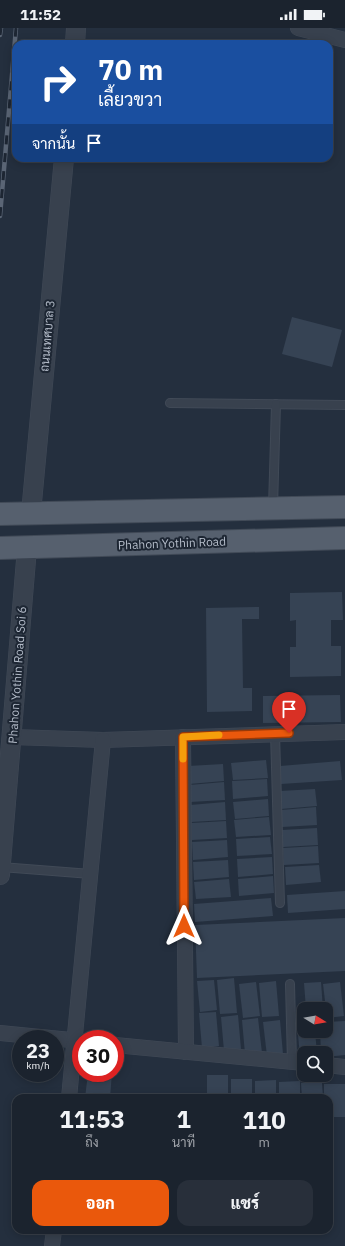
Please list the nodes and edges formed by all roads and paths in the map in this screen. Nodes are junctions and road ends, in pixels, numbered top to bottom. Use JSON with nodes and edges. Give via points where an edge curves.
{"nodes":[{"id":1,"x":76,"y":28,"type":"edge"},
{"id":2,"x":298,"y":28,"type":"edge"},
{"id":3,"x":75,"y":40,"type":"edge"},
{"id":4,"x":345,"y":40,"type":"edge"},
{"id":5,"x":64,"y":162,"type":"edge"},
{"id":6,"x":170,"y":403,"type":"dead end"},
{"id":7,"x":276,"y":404,"type":"junction"},
{"id":8,"x":345,"y":405,"type":"edge"},
{"id":9,"x":345,"y":508,"type":"edge"},
{"id":10,"x":272,"y":510,"type":"junction"},
{"id":11,"x":31,"y":513,"type":"junction"},
{"id":12,"x":0,"y":514,"type":"edge"},
{"id":13,"x":345,"y":538,"type":"edge"},
{"id":14,"x":0,"y":548,"type":"edge"},
{"id":15,"x":27,"y":548,"type":"junction"},
{"id":16,"x":345,"y":732,"type":"edge"},
{"id":17,"x":275,"y":733,"type":"junction"},
{"id":18,"x":12,"y":737,"type":"junction"},
{"id":19,"x":183,"y":737,"type":"junction"},
{"id":20,"x":103,"y":740,"type":"junction"},
{"id":21,"x":0,"y":871,"type":"edge"},
{"id":22,"x":91,"y":874,"type":"junction"},
{"id":23,"x":280,"y":903,"type":"dead end"},
{"id":24,"x":290,"y":984,"type":"dead end"},
{"id":25,"x":79,"y":1030,"type":"edge"},
{"id":26,"x":0,"y":1033,"type":"edge"},
{"id":27,"x":72,"y":1040,"type":"edge"},
{"id":28,"x":124,"y":1046,"type":"edge"},
{"id":29,"x":186,"y":1052,"type":"junction"},
{"id":30,"x":297,"y":1053,"type":"edge"},
{"id":31,"x":297,"y":1063,"type":"edge"},
{"id":32,"x":333,"y":1066,"type":"edge"},
{"id":33,"x":345,"y":1067,"type":"edge"},
{"id":34,"x":72,"y":1079,"type":"edge"},
{"id":35,"x":70,"y":1094,"type":"edge"},
{"id":36,"x":54,"y":1234,"type":"edge"},
{"id":37,"x":52,"y":1246,"type":"edge"}],
"edges":[{"from":1,"to":3,"type":"street"},
{"from":2,"to":4,"type":"street"},
{"from":5,"to":11,"type":"street","name":"ถนนเทศบาล 3"},
{"from":6,"to":7,"type":"lane"},
{"from":7,"to":8,"type":"lane"},
{"from":7,"to":10,"type":"lane"},
{"from":9,"to":10,"type":"main road"},
{"from":10,"to":11,"type":"main road"},
{"from":11,"to":12,"type":"main road"},
{"from":13,"to":15,"type":"main road","name":"Phahon Yothin Road"},
{"from":14,"to":15,"type":"main road","name":"Phahon Yothin Road"},
{"from":15,"to":18,"type":"street","name":"Phahon Yothin Road Soi 6"},
{"from":16,"to":17,"type":"street"},
{"from":17,"to":19,"type":"street"},
{"from":17,"to":23,"type":"lane"},
{"from":18,"to":20,"type":"street"},
{"from":18,"to":21,"type":"street","name":"Phahon Yothin Road Soi 6"},
{"from":19,"to":20,"type":"street"},
{"from":19,"to":29,"type":"street"},
{"from":20,"to":22,"type":"street"},
{"from":21,"to":22,"type":"lane"},
{"from":22,"to":25,"type":"street"},
{"from":24,"to":30,"type":"lane"},
{"from":26,"to":27,"type":"street"},
{"from":28,"to":29,"type":"street"},
{"from":29,"to":31,"type":"street"},
{"from":32,"to":33,"type":"street"},
{"from":34,"to":35,"type":"street"},
{"from":36,"to":37,"type":"street"}]}
